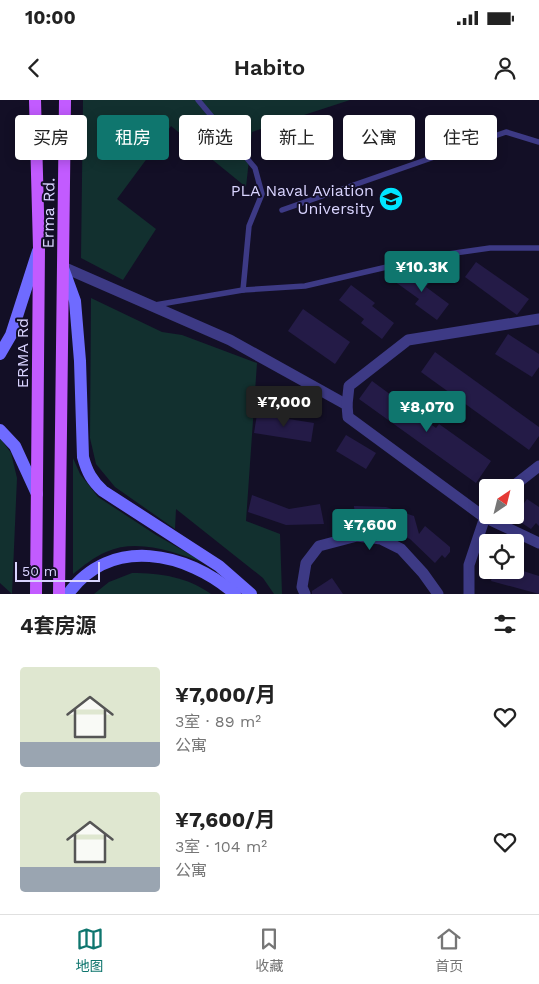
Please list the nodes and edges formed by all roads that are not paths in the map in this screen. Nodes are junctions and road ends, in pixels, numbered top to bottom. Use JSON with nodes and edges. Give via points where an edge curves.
{"nodes":[{"id":1,"x":35,"y":100,"type":"edge"},
{"id":2,"x":65,"y":100,"type":"edge"},
{"id":3,"x":198,"y":100,"type":"edge"},
{"id":4,"x":539,"y":142,"type":"edge"},
{"id":5,"x":282,"y":210,"type":"dead end"},
{"id":6,"x":39,"y":248,"type":"junction"},
{"id":7,"x":539,"y":248,"type":"edge"},
{"id":8,"x":63,"y":267,"type":"junction"},
{"id":9,"x":243,"y":290,"type":"junction"},
{"id":10,"x":153,"y":306,"type":"junction"},
{"id":11,"x":539,"y":319,"type":"edge"},
{"id":12,"x":0,"y":354,"type":"edge"},
{"id":13,"x":347,"y":405,"type":"junction"},
{"id":14,"x":0,"y":430,"type":"edge"},
{"id":15,"x":539,"y":466,"type":"edge"},
{"id":16,"x":522,"y":479,"type":"edge"},
{"id":17,"x":38,"y":495,"type":"junction"},
{"id":18,"x":479,"y":508,"type":"edge"},
{"id":19,"x":482,"y":524,"type":"edge"},
{"id":20,"x":506,"y":524,"type":"edge"},
{"id":21,"x":539,"y":542,"type":"edge"},
{"id":22,"x":36,"y":589,"type":"edge"},
{"id":23,"x":59,"y":594,"type":"edge"},
{"id":24,"x":68,"y":594,"type":"edge"},
{"id":25,"x":235,"y":594,"type":"edge"},
{"id":26,"x":251,"y":594,"type":"edge"},
{"id":27,"x":305,"y":594,"type":"edge"},
{"id":28,"x":438,"y":594,"type":"edge"},
{"id":29,"x":469,"y":594,"type":"edge"}],
"edges":[{"from":1,"to":6,"type":"main road","name":"ERMA Rd"},
{"from":2,"to":8,"type":"main road"},
{"from":3,"to":9,"type":"lane","via":[[254,168],[262,194],[249,226]]},
{"from":4,"to":5,"type":"lane","via":[[506,132]]},
{"from":6,"to":12,"type":"main road","via":[[11,335]]},
{"from":6,"to":17,"type":"main road","name":"ERMA Rd"},
{"from":7,"to":9,"type":"lane","via":[[490,248],[434,256],[305,286]]},
{"from":8,"to":10,"type":"street"},
{"from":8,"to":23,"type":"main road"},
{"from":8,"to":26,"type":"main road","via":[[75,301],[86,470],[103,491],[219,566]]},
{"from":9,"to":10,"type":"lane"},
{"from":10,"to":13,"type":"street","via":[[230,340]]},
{"from":11,"to":13,"type":"street","via":[[408,340],[349,386]]},
{"from":13,"to":18,"type":"street","via":[[348,417]]},
{"from":14,"to":17,"type":"main road","via":[[15,446]]},
{"from":15,"to":16,"type":"street"},
{"from":17,"to":22,"type":"main road","name":"ERMA Rd"},
{"from":19,"to":29,"type":"street","via":[[469,565]]},
{"from":20,"to":21,"type":"street"},
{"from":24,"to":25,"type":"main road","via":[[99,565],[128,556],[173,560],[202,571]]},
{"from":27,"to":28,"type":"street","via":[[302,587],[306,562],[319,546],[357,536],[381,539],[401,548]]}]}
